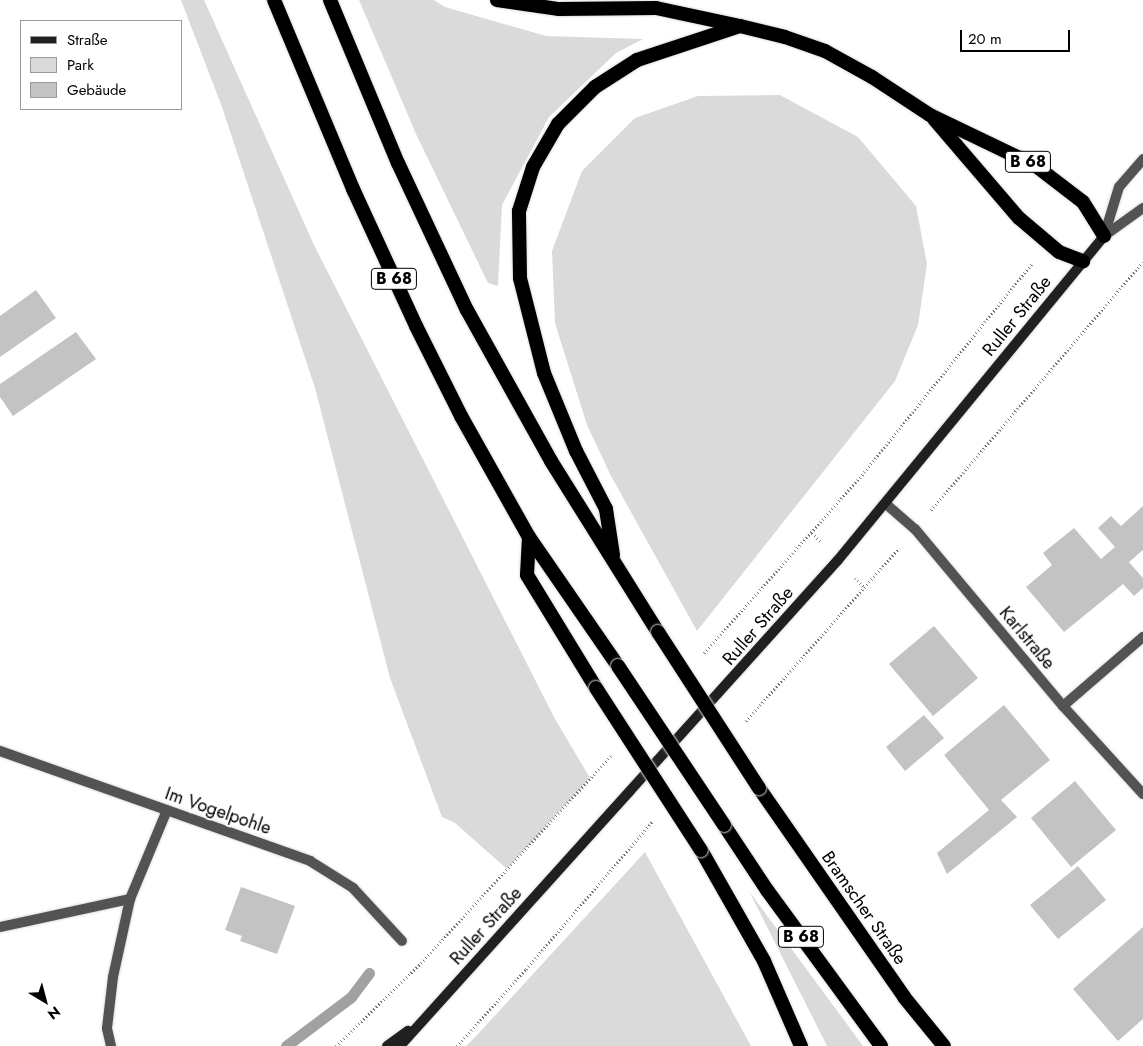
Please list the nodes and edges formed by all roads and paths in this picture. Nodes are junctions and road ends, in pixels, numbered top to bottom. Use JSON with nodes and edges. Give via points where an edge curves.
{"nodes":[{"id":1,"x":274,"y":0,"type":"edge"},
{"id":2,"x":330,"y":0,"type":"edge"},
{"id":3,"x":497,"y":0,"type":"edge"},
{"id":4,"x":740,"y":26,"type":"junction"},
{"id":5,"x":930,"y":115,"type":"junction"},
{"id":6,"x":1143,"y":160,"type":"edge"},
{"id":7,"x":1143,"y":208,"type":"edge"},
{"id":8,"x":1104,"y":236,"type":"junction"},
{"id":9,"x":1049,"y":244,"type":"junction"},
{"id":10,"x":1083,"y":261,"type":"junction"},
{"id":11,"x":1143,"y":262,"type":"edge"},
{"id":12,"x":886,"y":504,"type":"junction"},
{"id":13,"x":915,"y":529,"type":"junction"},
{"id":14,"x":529,"y":536,"type":"junction"},
{"id":15,"x":614,"y":561,"type":"junction"},
{"id":16,"x":1143,"y":637,"type":"edge"},
{"id":17,"x":704,"y":654,"type":"dead end"},
{"id":18,"x":1063,"y":706,"type":"junction"},
{"id":19,"x":744,"y":723,"type":"dead end"},
{"id":20,"x":617,"y":749,"type":"dead end"},
{"id":21,"x":0,"y":751,"type":"edge"},
{"id":22,"x":1143,"y":794,"type":"edge"},
{"id":23,"x":167,"y":810,"type":"junction"},
{"id":24,"x":654,"y":820,"type":"dead end"},
{"id":25,"x":130,"y":899,"type":"junction"},
{"id":26,"x":0,"y":927,"type":"edge"},
{"id":27,"x":402,"y":941,"type":"dead end"},
{"id":28,"x":419,"y":1024,"type":"junction"},
{"id":29,"x":111,"y":1046,"type":"edge"},
{"id":30,"x":336,"y":1046,"type":"edge"},
{"id":31,"x":387,"y":1046,"type":"edge"},
{"id":32,"x":400,"y":1046,"type":"edge"},
{"id":33,"x":456,"y":1046,"type":"edge"},
{"id":34,"x":801,"y":1046,"type":"edge"},
{"id":35,"x":881,"y":1046,"type":"edge"},
{"id":36,"x":944,"y":1046,"type":"edge"}],
"edges":[{"from":1,"to":14,"type":"highway","number":"B 68","via":[[353,189],[416,326],[461,416]]},
{"from":2,"to":15,"type":"highway","number":"B 68","via":[[398,162],[467,310],[550,461]]},
{"from":3,"to":4,"type":"highway","via":[[558,9],[656,8]]},
{"from":4,"to":5,"type":"highway","number":"B 68","via":[[825,51]]},
{"from":4,"to":15,"type":"highway","via":[[637,60],[595,87],[558,124],[533,167],[519,211],[520,278],[544,373],[576,451],[606,509]]},
{"from":5,"to":8,"type":"highway","number":"B 68","via":[[1036,166],[1083,202]]},
{"from":5,"to":9,"type":"highway","number":"B 68","via":[[1019,218]]},
{"from":6,"to":8,"type":"street","name":"Ruller Straße","via":[[1119,187]]},
{"from":7,"to":8,"type":"street","name":"Ruller Straße"},
{"from":8,"to":10,"type":"main road","name":"Ruller Straße"},
{"from":9,"to":10,"type":"highway","number":"B 68","via":[[1059,252]]},
{"from":9,"to":17,"type":"path","via":[[862,475]]},
{"from":10,"to":12,"type":"main road","name":"Ruller Straße"},
{"from":11,"to":13,"type":"path"},
{"from":12,"to":13,"type":"street","name":"Karlstraße"},
{"from":12,"to":28,"type":"main road","name":"Ruller Straße","via":[[729,684]]},
{"from":13,"to":18,"type":"street","name":"Karlstraße"},
{"from":13,"to":19,"type":"path"},
{"from":14,"to":34,"type":"highway","bridge":true,"via":[[527,575],[701,850],[764,961]]},
{"from":14,"to":35,"type":"highway","number":"B 68","bridge":true,"via":[[766,890]]},
{"from":15,"to":36,"type":"highway","name":"Bramscher Straße","number":"B 68","bridge":true,"via":[[759,788],[904,997]]},
{"from":16,"to":18,"type":"street"},
{"from":18,"to":22,"type":"street","name":"Karlstraße"},
{"from":20,"to":30,"type":"path","via":[[421,963]]},
{"from":21,"to":23,"type":"street","name":"Im Vogelpohle"},
{"from":23,"to":25,"type":"street"},
{"from":23,"to":27,"type":"street","name":"Im Vogelpohle","via":[[310,861],[353,888]]},
{"from":24,"to":33,"type":"path"},
{"from":25,"to":26,"type":"street"},
{"from":25,"to":29,"type":"street","via":[[112,977],[107,1028]]},
{"from":28,"to":31,"type":"main road","name":"Ruller Straße"},
{"from":28,"to":32,"type":"main road","name":"Ruller Straße"}]}
